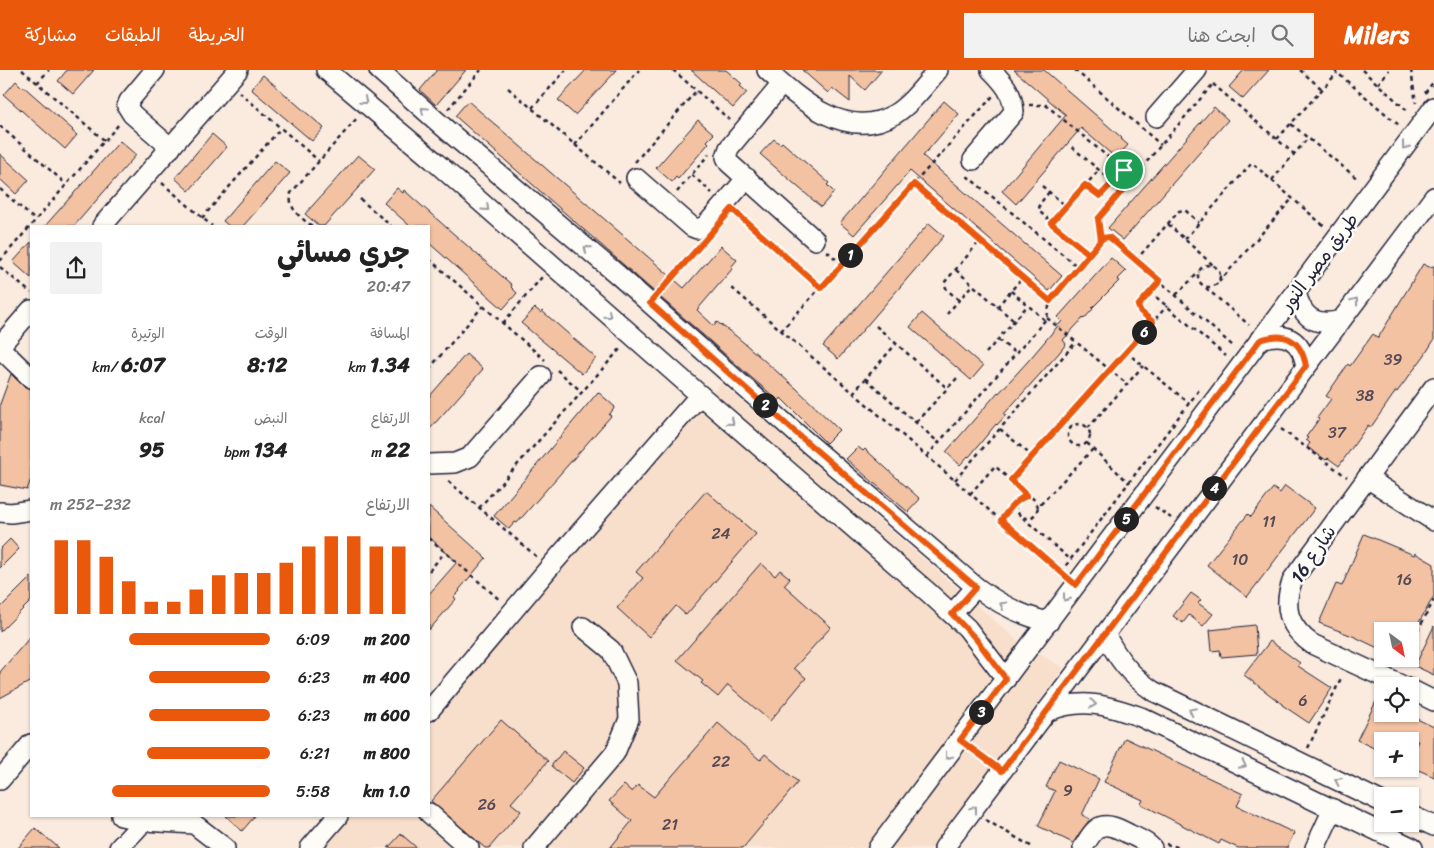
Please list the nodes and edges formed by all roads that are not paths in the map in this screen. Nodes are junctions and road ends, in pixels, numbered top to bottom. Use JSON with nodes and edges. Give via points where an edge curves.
{"nodes":[{"id":1,"x":155,"y":70,"type":"edge"},
{"id":2,"x":326,"y":70,"type":"edge"},
{"id":3,"x":379,"y":70,"type":"edge"},
{"id":4,"x":767,"y":70,"type":"edge"},
{"id":5,"x":938,"y":70,"type":"edge"},
{"id":6,"x":991,"y":70,"type":"edge"},
{"id":7,"x":1197,"y":70,"type":"edge"},
{"id":8,"x":233,"y":76,"type":"edge"},
{"id":9,"x":782,"y":84,"type":"junction"},
{"id":10,"x":1425,"y":106,"type":"edge"},
{"id":11,"x":1156,"y":117,"type":"dead end"},
{"id":12,"x":442,"y":126,"type":"junction"},
{"id":13,"x":171,"y":148,"type":"junction"},
{"id":14,"x":433,"y":160,"type":"junction"},
{"id":15,"x":973,"y":160,"type":"road end"},
{"id":16,"x":492,"y":167,"type":"junction"},
{"id":17,"x":627,"y":178,"type":"road end"},
{"id":18,"x":747,"y":178,"type":"junction"},
{"id":19,"x":469,"y":192,"type":"junction"},
{"id":20,"x":1434,"y":197,"type":"edge"},
{"id":21,"x":103,"y":225,"type":"edge"},
{"id":22,"x":815,"y":240,"type":"dead end"},
{"id":23,"x":1296,"y":292,"type":"junction"},
{"id":24,"x":30,"y":311,"type":"edge"},
{"id":25,"x":1341,"y":320,"type":"junction"},
{"id":26,"x":1255,"y":332,"type":"junction"},
{"id":27,"x":2,"y":341,"type":"edge"},
{"id":28,"x":1306,"y":366,"type":"junction"},
{"id":29,"x":541,"y":376,"type":"dead end"},
{"id":30,"x":30,"y":377,"type":"edge"},
{"id":31,"x":1434,"y":387,"type":"edge"},
{"id":32,"x":700,"y":395,"type":"junction"},
{"id":33,"x":430,"y":464,"type":"edge"},
{"id":34,"x":1364,"y":482,"type":"junction"},
{"id":35,"x":30,"y":510,"type":"edge"},
{"id":36,"x":0,"y":512,"type":"edge"},
{"id":37,"x":1434,"y":521,"type":"edge"},
{"id":38,"x":976,"y":587,"type":"junction"},
{"id":39,"x":952,"y":614,"type":"junction"},
{"id":40,"x":1048,"y":622,"type":"junction"},
{"id":41,"x":583,"y":627,"type":"dead end"},
{"id":42,"x":1104,"y":634,"type":"junction"},
{"id":43,"x":1384,"y":677,"type":"edge"},
{"id":44,"x":1006,"y":679,"type":"junction"},
{"id":45,"x":1419,"y":694,"type":"edge"},
{"id":46,"x":1434,"y":701,"type":"edge"},
{"id":47,"x":430,"y":711,"type":"edge"},
{"id":48,"x":1046,"y":712,"type":"junction"},
{"id":49,"x":30,"y":750,"type":"edge"},
{"id":50,"x":0,"y":780,"type":"edge"},
{"id":51,"x":1374,"y":798,"type":"edge"},
{"id":52,"x":1333,"y":809,"type":"junction"},
{"id":53,"x":430,"y":814,"type":"edge"},
{"id":54,"x":126,"y":817,"type":"edge"},
{"id":55,"x":337,"y":817,"type":"edge"},
{"id":56,"x":1419,"y":818,"type":"edge"},
{"id":57,"x":144,"y":821,"type":"junction"},
{"id":58,"x":1434,"y":826,"type":"edge"},
{"id":59,"x":1402,"y":846,"type":"edge"},
{"id":60,"x":119,"y":848,"type":"edge"},
{"id":61,"x":225,"y":848,"type":"edge"},
{"id":62,"x":310,"y":848,"type":"edge"},
{"id":63,"x":469,"y":848,"type":"edge"},
{"id":64,"x":534,"y":848,"type":"edge"},
{"id":65,"x":878,"y":848,"type":"edge"},
{"id":66,"x":944,"y":848,"type":"edge"},
{"id":67,"x":1084,"y":848,"type":"edge"},
{"id":68,"x":1152,"y":848,"type":"edge"},
{"id":69,"x":1315,"y":848,"type":"edge"}],
"edges":[{"from":1,"to":13,"type":"street","via":[[127,106]]},
{"from":2,"to":14,"type":"street","one_way":true},
{"from":12,"to":3,"type":"street","one_way":true},
{"from":4,"to":9,"type":"street"},
{"from":5,"to":9,"type":"street","via":[[895,113],[864,124],[831,118]]},
{"from":6,"to":15,"type":"street","via":[[1011,94],[1014,112]]},
{"from":7,"to":11,"type":"street"},
{"from":8,"to":13,"type":"street"},
{"from":9,"to":18,"type":"street","via":[[727,151],[727,160]]},
{"from":10,"to":23,"type":"street","name":"طريق مصر النور","one_way":true},
{"from":12,"to":14,"type":"street","via":[[451,136],[452,148],[444,157]]},
{"from":12,"to":16,"type":"street"},
{"from":13,"to":21,"type":"street"},
{"from":14,"to":19,"type":"street"},
{"from":16,"to":19,"type":"street","via":[[480,168],[470,175]]},
{"from":38,"to":16,"type":"street","one_way":true},
{"from":17,"to":18,"type":"street","via":[[697,229],[705,226]]},
{"from":18,"to":22,"type":"street"},
{"from":19,"to":32,"type":"street","one_way":true},
{"from":25,"to":20,"type":"street","one_way":true},
{"from":23,"to":25,"type":"street","via":[[1306,315],[1328,323]]},
{"from":23,"to":26,"type":"street","name":"طريق مصر النور"},
{"from":24,"to":27,"type":"street"},
{"from":25,"to":28,"type":"street"},
{"from":26,"to":28,"type":"street","via":[[1285,337],[1296,343]]},
{"from":26,"to":40,"type":"street","name":"طريق مصر النور","one_way":true,"via":[[1142,498]]},
{"from":27,"to":30,"type":"street"},
{"from":28,"to":42,"type":"street"},
{"from":29,"to":33,"type":"street","via":[[470,457],[455,463]]},
{"from":31,"to":34,"type":"street","name":"شارع 16"},
{"from":32,"to":39,"type":"street","one_way":true},
{"from":32,"to":47,"type":"street"},
{"from":34,"to":37,"type":"street"},
{"from":34,"to":43,"type":"street","name":"شارع 16","via":[[1292,579],[1287,603],[1289,616],[1302,637]]},
{"from":35,"to":36,"type":"street"},
{"from":38,"to":39,"type":"street"},
{"from":40,"to":38,"type":"street","one_way":true,"via":[[1017,612]]},
{"from":39,"to":44,"type":"street"},
{"from":40,"to":44,"type":"street","name":"طريق مصر النور"},
{"from":41,"to":64,"type":"street","via":[[611,650],[627,683],[629,719],[615,753]]},
{"from":42,"to":48,"type":"street"},
{"from":51,"to":42,"type":"street","one_way":true,"via":[[1153,691],[1128,671]]},
{"from":44,"to":65,"type":"street","name":"طريق مصر النور","one_way":true},
{"from":45,"to":46,"type":"street"},
{"from":48,"to":52,"type":"street","one_way":true,"via":[[1087,703],[1142,717]]},
{"from":66,"to":48,"type":"street","one_way":true},
{"from":49,"to":50,"type":"street"},
{"from":52,"to":59,"type":"street"},
{"from":52,"to":69,"type":"street"},
{"from":53,"to":63,"type":"street"},
{"from":54,"to":57,"type":"street"},
{"from":55,"to":62,"type":"street"},
{"from":56,"to":58,"type":"street"},
{"from":57,"to":60,"type":"street"},
{"from":57,"to":61,"type":"street","via":[[194,824]]},
{"from":67,"to":68,"type":"street","via":[[1096,829],[1108,825]]}]}
